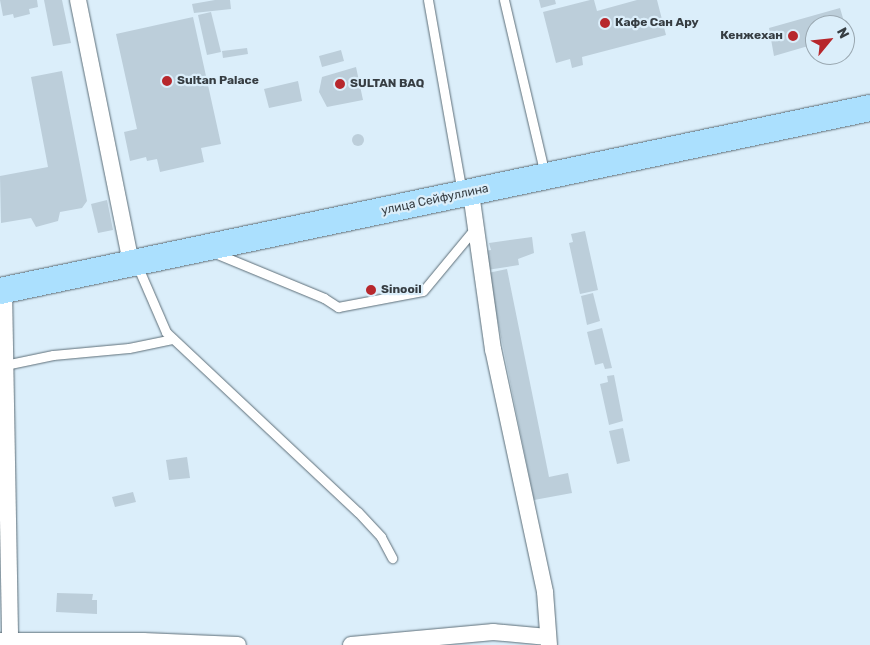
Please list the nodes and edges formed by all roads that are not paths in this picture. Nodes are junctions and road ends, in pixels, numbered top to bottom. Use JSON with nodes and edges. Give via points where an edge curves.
{"nodes":[{"id":1,"x":78,"y":0,"type":"edge"},
{"id":2,"x":428,"y":0,"type":"edge"},
{"id":3,"x":504,"y":0,"type":"edge"},
{"id":4,"x":870,"y":108,"type":"edge"},
{"id":5,"x":546,"y":176,"type":"junction"},
{"id":6,"x":466,"y":194,"type":"junction"},
{"id":7,"x":476,"y":227,"type":"junction"},
{"id":8,"x":203,"y":248,"type":"junction"},
{"id":9,"x":134,"y":263,"type":"junction"},
{"id":10,"x":2,"y":291,"type":"edge"},
{"id":11,"x":173,"y":339,"type":"junction"},
{"id":12,"x":5,"y":365,"type":"junction"},
{"id":13,"x":392,"y":558,"type":"dead end"},
{"id":14,"x":548,"y":641,"type":"edge"},
{"id":15,"x":7,"y":642,"type":"edge"},
{"id":16,"x":238,"y":645,"type":"edge"},
{"id":17,"x":351,"y":645,"type":"edge"}],
"edges":[{"from":1,"to":9,"type":"street"},
{"from":2,"to":6,"type":"lane"},
{"from":3,"to":5,"type":"lane"},
{"from":4,"to":5,"type":"main road","name":"улица Сейфуллина"},
{"from":5,"to":6,"type":"main road","name":"улица Сейфуллина"},
{"from":6,"to":7,"type":"street"},
{"from":6,"to":8,"type":"main road","name":"улица Сейфуллина"},
{"from":7,"to":8,"type":"lane","via":[[423,291],[338,307],[324,298]]},
{"from":7,"to":14,"type":"street","via":[[492,349],[545,592]]},
{"from":8,"to":9,"type":"main road","name":"улица Сейфуллина"},
{"from":9,"to":10,"type":"main road","name":"улица Сейфуллина"},
{"from":9,"to":11,"type":"lane","via":[[166,332]]},
{"from":10,"to":12,"type":"street"},
{"from":11,"to":12,"type":"lane","via":[[129,348],[53,355]]},
{"from":11,"to":13,"type":"lane","via":[[358,512],[381,537]]},
{"from":12,"to":15,"type":"street"},
{"from":14,"to":17,"type":"street","via":[[493,632]]},
{"from":15,"to":16,"type":"street","via":[[144,641]]}]}
